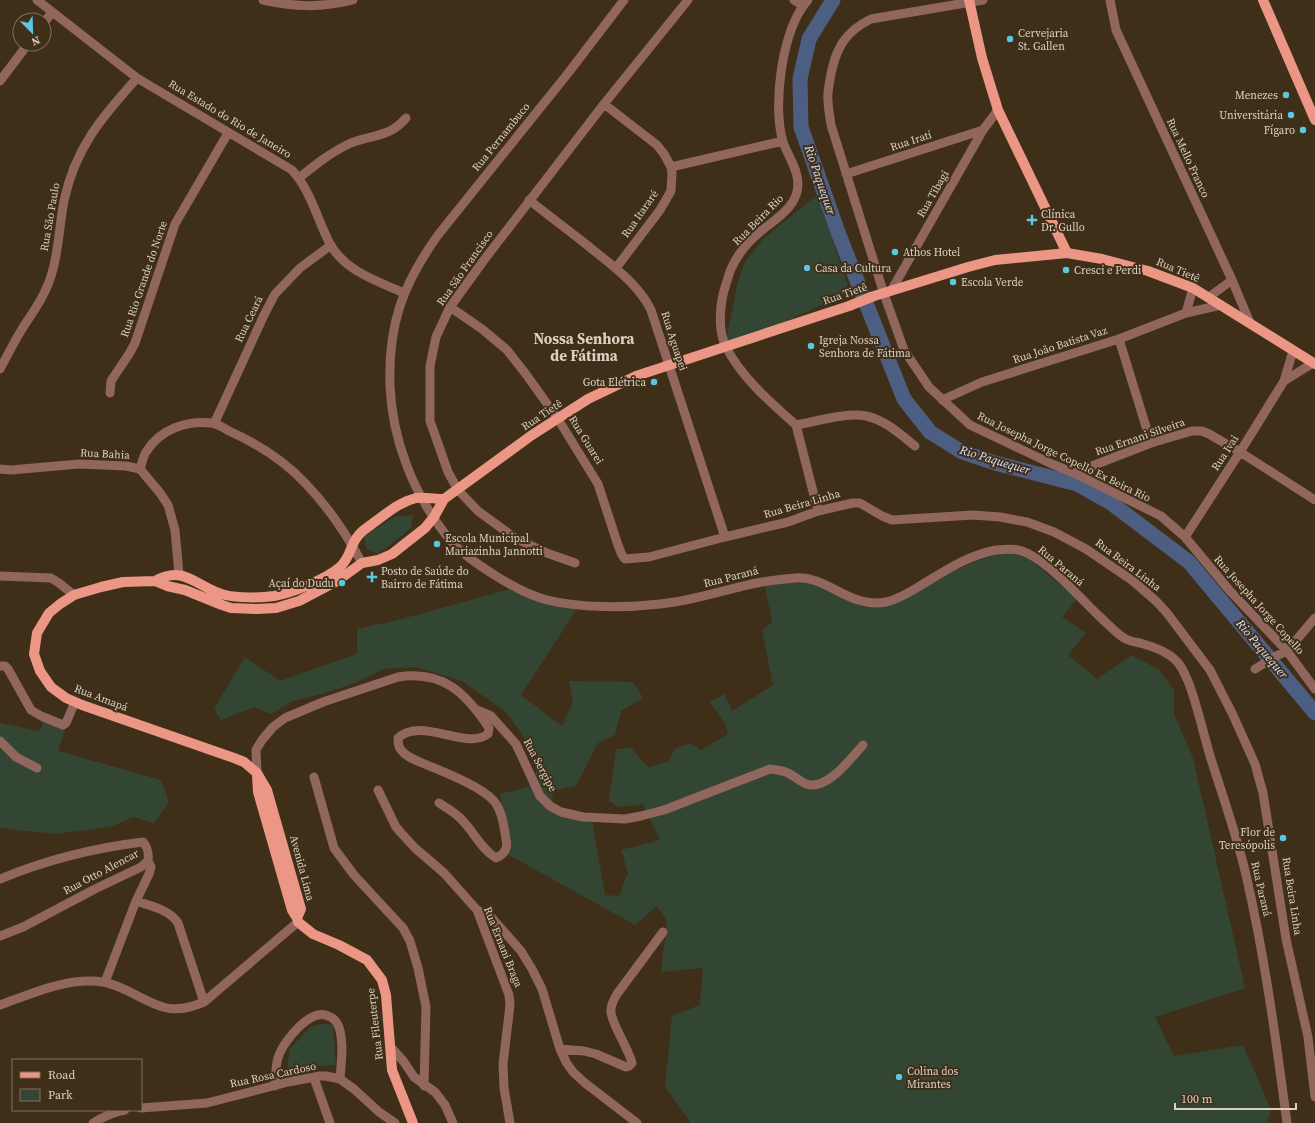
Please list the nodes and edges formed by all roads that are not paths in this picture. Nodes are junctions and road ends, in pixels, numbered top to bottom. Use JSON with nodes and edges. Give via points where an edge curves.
{"nodes":[{"id":1,"x":37,"y":0,"type":"edge"},
{"id":2,"x":263,"y":0,"type":"edge"},
{"id":3,"x":353,"y":0,"type":"edge"},
{"id":4,"x":624,"y":0,"type":"edge"},
{"id":5,"x":688,"y":0,"type":"edge"},
{"id":6,"x":794,"y":0,"type":"edge"},
{"id":7,"x":983,"y":0,"type":"edge"},
{"id":8,"x":1110,"y":0,"type":"edge"},
{"id":9,"x":1263,"y":0,"type":"edge"},
{"id":10,"x":969,"y":1,"type":"edge"},
{"id":11,"x":805,"y":3,"type":"edge"},
{"id":12,"x":52,"y":12,"type":"joint"},
{"id":13,"x":22,"y":52,"type":"edge"},
{"id":14,"x":137,"y":78,"type":"junction"},
{"id":15,"x":0,"y":81,"type":"edge"},
{"id":16,"x":604,"y":104,"type":"junction"},
{"id":17,"x":998,"y":110,"type":"junction"},
{"id":18,"x":406,"y":118,"type":"dead end"},
{"id":19,"x":1315,"y":120,"type":"edge"},
{"id":20,"x":983,"y":130,"type":"junction"},
{"id":21,"x":228,"y":132,"type":"junction"},
{"id":22,"x":783,"y":141,"type":"junction"},
{"id":23,"x":671,"y":167,"type":"junction"},
{"id":24,"x":846,"y":174,"type":"junction"},
{"id":25,"x":299,"y":178,"type":"junction"},
{"id":26,"x":529,"y":200,"type":"junction"},
{"id":27,"x":331,"y":245,"type":"junction"},
{"id":28,"x":1067,"y":253,"type":"junction"},
{"id":29,"x":616,"y":268,"type":"junction"},
{"id":30,"x":1232,"y":280,"type":"junction"},
{"id":31,"x":1193,"y":288,"type":"junction"},
{"id":32,"x":404,"y":292,"type":"junction"},
{"id":33,"x":883,"y":294,"type":"junction"},
{"id":34,"x":1209,"y":297,"type":"junction"},
{"id":35,"x":1222,"y":305,"type":"junction"},
{"id":36,"x":450,"y":307,"type":"junction"},
{"id":37,"x":1186,"y":313,"type":"junction"},
{"id":38,"x":1250,"y":323,"type":"junction"},
{"id":39,"x":1119,"y":339,"type":"junction"},
{"id":40,"x":725,"y":346,"type":"junction"},
{"id":41,"x":1293,"y":351,"type":"junction"},
{"id":42,"x":1314,"y":363,"type":"edge"},
{"id":43,"x":669,"y":365,"type":"junction"},
{"id":44,"x":0,"y":369,"type":"edge"},
{"id":45,"x":1284,"y":380,"type":"junction"},
{"id":46,"x":110,"y":393,"type":"dead end"},
{"id":47,"x":942,"y":400,"type":"junction"},
{"id":48,"x":558,"y":418,"type":"junction"},
{"id":49,"x":214,"y":424,"type":"junction"},
{"id":50,"x":796,"y":425,"type":"junction"},
{"id":51,"x":1151,"y":443,"type":"junction"},
{"id":52,"x":915,"y":446,"type":"dead end"},
{"id":53,"x":1240,"y":452,"type":"junction"},
{"id":54,"x":0,"y":469,"type":"edge"},
{"id":55,"x":140,"y":469,"type":"junction"},
{"id":56,"x":1074,"y":473,"type":"junction"},
{"id":57,"x":458,"y":490,"type":"junction"},
{"id":58,"x":422,"y":498,"type":"junction"},
{"id":59,"x":444,"y":499,"type":"junction"},
{"id":60,"x":1315,"y":500,"type":"edge"},
{"id":61,"x":818,"y":511,"type":"junction"},
{"id":62,"x":434,"y":517,"type":"junction"},
{"id":63,"x":725,"y":536,"type":"junction"},
{"id":64,"x":1185,"y":537,"type":"junction"},
{"id":65,"x":353,"y":546,"type":"junction"},
{"id":66,"x":622,"y":555,"type":"joint"},
{"id":67,"x":362,"y":563,"type":"junction"},
{"id":68,"x":575,"y":563,"type":"dead end"},
{"id":69,"x":178,"y":574,"type":"junction"},
{"id":70,"x":0,"y":576,"type":"edge"},
{"id":71,"x":335,"y":577,"type":"junction"},
{"id":72,"x":190,"y":579,"type":"junction"},
{"id":73,"x":154,"y":581,"type":"junction"},
{"id":74,"x":185,"y":590,"type":"junction"},
{"id":75,"x":225,"y":595,"type":"junction"},
{"id":76,"x":74,"y":596,"type":"junction"},
{"id":77,"x":274,"y":596,"type":"junction"},
{"id":78,"x":222,"y":605,"type":"junction"},
{"id":79,"x":276,"y":608,"type":"junction"},
{"id":80,"x":1315,"y":618,"type":"edge"},
{"id":81,"x":1286,"y":652,"type":"junction"},
{"id":82,"x":0,"y":666,"type":"edge"},
{"id":83,"x":1255,"y":669,"type":"dead end"},
{"id":84,"x":1315,"y":689,"type":"edge"},
{"id":85,"x":75,"y":702,"type":"junction"},
{"id":86,"x":477,"y":710,"type":"junction"},
{"id":87,"x":0,"y":741,"type":"edge"},
{"id":88,"x":863,"y":745,"type":"dead end"},
{"id":89,"x":37,"y":768,"type":"dead end"},
{"id":90,"x":257,"y":773,"type":"junction"},
{"id":91,"x":314,"y":777,"type":"dead end"},
{"id":92,"x":378,"y":790,"type":"dead end"},
{"id":93,"x":439,"y":803,"type":"dead end"},
{"id":94,"x":284,"y":846,"type":"junction"},
{"id":95,"x":274,"y":849,"type":"junction"},
{"id":96,"x":148,"y":861,"type":"junction"},
{"id":97,"x":0,"y":879,"type":"edge"},
{"id":98,"x":136,"y":901,"type":"junction"},
{"id":99,"x":477,"y":910,"type":"junction"},
{"id":100,"x":297,"y":920,"type":"junction"},
{"id":101,"x":663,"y":932,"type":"dead end"},
{"id":102,"x":0,"y":936,"type":"edge"},
{"id":103,"x":105,"y":982,"type":"junction"},
{"id":104,"x":204,"y":1002,"type":"junction"},
{"id":105,"x":0,"y":1005,"type":"edge"},
{"id":106,"x":390,"y":1046,"type":"junction"},
{"id":107,"x":560,"y":1049,"type":"junction"},
{"id":108,"x":314,"y":1078,"type":"junction"},
{"id":109,"x":340,"y":1079,"type":"junction"},
{"id":110,"x":275,"y":1086,"type":"junction"},
{"id":111,"x":424,"y":1086,"type":"junction"},
{"id":112,"x":1315,"y":1097,"type":"edge"},
{"id":113,"x":142,"y":1108,"type":"edge"},
{"id":114,"x":117,"y":1111,"type":"edge"},
{"id":115,"x":93,"y":1123,"type":"edge"},
{"id":116,"x":330,"y":1123,"type":"edge"},
{"id":117,"x":395,"y":1123,"type":"edge"},
{"id":118,"x":413,"y":1123,"type":"edge"},
{"id":119,"x":453,"y":1123,"type":"edge"},
{"id":120,"x":510,"y":1123,"type":"edge"},
{"id":121,"x":637,"y":1123,"type":"edge"},
{"id":122,"x":1287,"y":1123,"type":"edge"}],
"edges":[{"from":1,"to":12,"type":"street","name":"Rua Estado do Rio de Janeiro"},
{"from":2,"to":3,"type":"street","via":[[304,7]]},
{"from":4,"to":32,"type":"street","name":"Rua Pernambuco","via":[[438,235]]},
{"from":5,"to":16,"type":"street","name":"Rua São Francisco"},
{"from":6,"to":11,"type":"street"},
{"from":7,"to":10,"type":"street","name":"Rua Josepha Jorge Copello Ex Beira Rio"},
{"from":8,"to":30,"type":"street","name":"Rua Mello Franco","via":[[1116,30]]},
{"from":9,"to":19,"type":"main road"},
{"from":10,"to":17,"type":"main road","via":[[982,58]]},
{"from":10,"to":24,"type":"street","name":"Rua Josepha Jorge Copello Ex Beira Rio","via":[[871,19],[850,33],[839,47],[833,63],[828,100],[831,125]]},
{"from":11,"to":22,"type":"street","name":"Rua Beira Rio","via":[[791,30],[780,75]]},
{"from":12,"to":14,"type":"street","name":"Rua Estado do Rio de Janeiro"},
{"from":13,"to":15,"type":"street"},
{"from":14,"to":21,"type":"street","name":"Rua Estado do Rio de Janeiro"},
{"from":14,"to":44,"type":"street","name":"Rua São Paulo","via":[[94,129],[81,150],[70,176],[50,281]]},
{"from":16,"to":23,"type":"street","via":[[657,146]]},
{"from":16,"to":26,"type":"street","name":"Rua São Francisco"},
{"from":17,"to":20,"type":"street","name":"Rua Tibagi"},
{"from":17,"to":28,"type":"main road"},
{"from":18,"to":25,"type":"street","via":[[391,132],[352,143],[333,152]]},
{"from":20,"to":24,"type":"street","name":"Rua Iratí"},
{"from":20,"to":33,"type":"street","name":"Rua Tibagi"},
{"from":21,"to":25,"type":"street","name":"Rua Estado do Rio de Janeiro","via":[[283,164]]},
{"from":21,"to":46,"type":"street","name":"Rua Rio Grande do Norte","via":[[175,224],[135,343],[111,381]]},
{"from":22,"to":23,"type":"street"},
{"from":22,"to":40,"type":"street","name":"Rua Beira Rio","via":[[798,184],[796,196],[787,211],[759,233],[742,251],[732,267],[723,292],[720,316]]},
{"from":23,"to":29,"type":"street","name":"Rua Itararé","via":[[670,191],[660,210]]},
{"from":24,"to":33,"type":"street","name":"Rua Josepha Jorge Copello Ex Beira Rio"},
{"from":25,"to":27,"type":"street","name":"Rua Estado do Rio de Janeiro"},
{"from":26,"to":29,"type":"street","name":"Rua Aguapei"},
{"from":26,"to":36,"type":"street","name":"Rua São Francisco"},
{"from":27,"to":32,"type":"street","name":"Rua Estado do Rio de Janeiro","via":[[347,263],[362,274]]},
{"from":27,"to":49,"type":"street","name":"Rua Ceará","via":[[300,268],[275,294]]},
{"from":28,"to":31,"type":"main road","name":"Rua Tietê","via":[[1102,258],[1148,271]]},
{"from":28,"to":33,"type":"main road","name":"Rua Tietê","via":[[995,260]]},
{"from":29,"to":43,"type":"street","name":"Rua Aguapei","via":[[641,293],[651,310]]},
{"from":30,"to":34,"type":"street"},
{"from":30,"to":38,"type":"street","name":"Rua Mello Franco"},
{"from":31,"to":34,"type":"main road","name":"Rua Tietê"},
{"from":31,"to":37,"type":"street"},
{"from":32,"to":58,"type":"street","name":"Rua Pernambuco","via":[[393,326],[391,405],[396,433],[410,474]]},
{"from":33,"to":40,"type":"main road","name":"Rua Tietê"},
{"from":33,"to":47,"type":"street","name":"Rua Josepha Jorge Copello Ex Beira Rio","via":[[904,350],[929,387]]},
{"from":34,"to":35,"type":"main road","name":"Rua Tietê"},
{"from":35,"to":37,"type":"street","name":"Rua João Batista Vaz"},
{"from":35,"to":38,"type":"main road","name":"Rua Tietê"},
{"from":36,"to":48,"type":"street","name":"Rua Guarei","via":[[507,350]]},
{"from":36,"to":57,"type":"street","name":"Rua São Francisco","via":[[436,337],[430,366],[430,421],[448,472]]},
{"from":37,"to":39,"type":"street","name":"Rua João Batista Vaz"},
{"from":38,"to":41,"type":"main road","name":"Rua Tietê"},
{"from":39,"to":47,"type":"street","name":"Rua João Batista Vaz","via":[[982,382]]},
{"from":39,"to":51,"type":"street"},
{"from":40,"to":43,"type":"main road","name":"Rua Tietê"},
{"from":40,"to":50,"type":"street","name":"Rua Beira Rio","via":[[752,384]]},
{"from":41,"to":42,"type":"main road","name":"Rua Tietê"},
{"from":41,"to":45,"type":"street","name":"Rua Ivai"},
{"from":42,"to":45,"type":"street","name":"Rua Ivai"},
{"from":43,"to":48,"type":"main road","name":"Rua Tietê","via":[[612,386]]},
{"from":43,"to":63,"type":"street","name":"Rua Aguapei"},
{"from":45,"to":53,"type":"street","name":"Rua Ivai"},
{"from":47,"to":56,"type":"street","name":"Rua Josepha Jorge Copello Ex Beira Rio","via":[[970,425]]},
{"from":48,"to":57,"type":"main road","name":"Rua Tietê"},
{"from":48,"to":66,"type":"street","name":"Rua Guarei","via":[[598,484]]},
{"from":49,"to":55,"type":"street","via":[[194,423],[163,434],[146,453]]},
{"from":49,"to":65,"type":"street","via":[[270,452],[305,482],[328,509]]},
{"from":50,"to":52,"type":"street","via":[[864,415],[887,425]]},
{"from":50,"to":61,"type":"street"},
{"from":51,"to":53,"type":"street","name":"Rua Ernani Silveira","via":[[1192,431],[1202,432]]},
{"from":51,"to":56,"type":"street","name":"Rua Ernani Silveira"},
{"from":53,"to":60,"type":"street","name":"Rua Ernani Silveira"},
{"from":53,"to":64,"type":"street","name":"Rua Ivai"},
{"from":54,"to":55,"type":"street","name":"Rua Bahia","via":[[79,464]]},
{"from":55,"to":69,"type":"street","name":"Rua Bahia","via":[[168,505],[175,530]]},
{"from":56,"to":64,"type":"street","name":"Rua Josepha Jorge Copello Ex Beira Rio","via":[[1161,516]]},
{"from":57,"to":59,"type":"main road","name":"Rua Tietê"},
{"from":57,"to":68,"type":"street","name":"Rua São Francisco","via":[[478,511],[515,538]]},
{"from":58,"to":59,"type":"main road"},
{"from":58,"to":62,"type":"street","name":"Rua Paraná"},
{"from":58,"to":65,"type":"main road","via":[[394,508],[358,536]]},
{"from":59,"to":62,"type":"main road","name":"Rua Tietê"},
{"from":61,"to":63,"type":"street","name":"Rua Beira Linha","via":[[788,522]]},
{"from":61,"to":112,"type":"street","name":"Rua Beira Linha","via":[[860,503],[892,520],[973,515],[1027,522],[1054,532],[1086,549],[1133,582],[1167,613],[1210,670],[1255,764],[1286,939],[1308,1037]]},
{"from":62,"to":67,"type":"main road","name":"Rua Tietê","via":[[425,528],[392,554]]},
{"from":62,"to":122,"type":"street","name":"Rua Paraná","via":[[447,537],[474,562],[519,590],[549,600],[583,605],[662,604],[762,582],[801,577],[816,580],[846,596],[867,602],[888,602],[961,562],[988,552],[1018,549],[1031,555],[1055,573],[1126,640],[1162,651],[1181,665],[1196,700],[1245,870],[1278,1045]]},
{"from":63,"to":66,"type":"street","name":"Rua Beira Linha","via":[[649,557],[625,559]]},
{"from":64,"to":81,"type":"street","name":"Rua Josepha Jorge Copello"},
{"from":65,"to":67,"type":"street"},
{"from":65,"to":71,"type":"main road"},
{"from":67,"to":71,"type":"main road"},
{"from":69,"to":72,"type":"main road"},
{"from":69,"to":73,"type":"main road","name":"Rua Amapá","via":[[167,575]]},
{"from":70,"to":76,"type":"street","via":[[51,578]]},
{"from":71,"to":77,"type":"main road"},
{"from":71,"to":79,"type":"main road","name":"Rua Amapá","via":[[299,601]]},
{"from":72,"to":74,"type":"main road"},
{"from":72,"to":75,"type":"main road"},
{"from":73,"to":74,"type":"main road","name":"Rua Amapá"},
{"from":73,"to":76,"type":"main road","name":"Rua Amapá","via":[[123,582]]},
{"from":74,"to":78,"type":"main road","name":"Rua Amapá"},
{"from":75,"to":77,"type":"main road","via":[[260,598]]},
{"from":75,"to":78,"type":"main road"},
{"from":76,"to":85,"type":"main road","name":"Rua Amapá","via":[[49,613],[37,633],[34,654],[40,671],[50,686]]},
{"from":77,"to":79,"type":"main road"},
{"from":78,"to":79,"type":"main road","name":"Rua Amapá","via":[[231,608]]},
{"from":80,"to":81,"type":"street"},
{"from":81,"to":83,"type":"street"},
{"from":81,"to":84,"type":"street","name":"Rua Josepha Jorge Copello"},
{"from":82,"to":85,"type":"street","via":[[8,669],[28,707],[42,716],[63,725]]},
{"from":85,"to":90,"type":"main road","name":"Rua Amapá","via":[[234,758],[244,762]]},
{"from":86,"to":88,"type":"street","name":"Rua Sergipe","via":[[491,716],[516,744],[540,796],[560,812],[583,817],[625,819],[642,816],[770,769],[784,770],[805,784],[825,782],[841,770]]},
{"from":86,"to":90,"type":"street","name":"Rua Sergipe","via":[[469,700],[442,681],[423,676],[398,677],[329,700],[285,718],[273,726],[256,750]]},
{"from":86,"to":93,"type":"street","via":[[489,728],[488,734],[482,739],[419,730],[403,734],[398,738],[398,745],[409,757],[456,777],[494,802],[502,818],[507,841],[506,851],[496,858],[489,854],[462,819]]},
{"from":87,"to":89,"type":"street","via":[[16,757]]},
{"from":90,"to":94,"type":"main road","name":"Avenida Lima","via":[[267,790]]},
{"from":90,"to":95,"type":"main road","name":"Avenida Lima","via":[[258,792]]},
{"from":91,"to":111,"type":"street","via":[[334,848],[354,875],[403,928],[410,941],[426,1007]]},
{"from":92,"to":99,"type":"street","name":"Rua Ernani Braga","via":[[396,827],[415,848],[444,873]]},
{"from":94,"to":95,"type":"main road"},
{"from":94,"to":100,"type":"main road","name":"Avenida Lima","via":[[301,909]]},
{"from":95,"to":100,"type":"main road","name":"Avenida Lima"},
{"from":96,"to":97,"type":"street","name":"Rua Otto Alencar","via":[[147,847],[143,842],[108,846],[35,865]]},
{"from":96,"to":98,"type":"street","via":[[151,867],[149,874]]},
{"from":96,"to":102,"type":"street","name":"Rua Otto Alencar","via":[[23,927]]},
{"from":98,"to":103,"type":"street"},
{"from":98,"to":104,"type":"street","via":[[174,917]]},
{"from":99,"to":107,"type":"street","via":[[491,917],[521,950],[542,989]]},
{"from":99,"to":120,"type":"street","name":"Rua Ernani Braga","via":[[509,996],[504,1088]]},
{"from":100,"to":104,"type":"street"},
{"from":100,"to":106,"type":"main road","name":"Rua Fileuterpe","via":[[313,934],[367,960],[375,969],[382,980],[386,995]]},
{"from":101,"to":107,"type":"street","via":[[612,1004],[612,1018],[632,1063],[626,1067],[596,1054]]},
{"from":103,"to":104,"type":"street","via":[[169,1009],[183,1009]]},
{"from":103,"to":105,"type":"street","via":[[87,980],[57,985]]},
{"from":106,"to":111,"type":"street"},
{"from":106,"to":118,"type":"main road","name":"Rua Fileuterpe","via":[[392,1070]]},
{"from":107,"to":121,"type":"street","via":[[566,1062],[585,1083]]},
{"from":108,"to":109,"type":"street","name":"Rua Rosa Cardoso","via":[[320,1076]]},
{"from":108,"to":110,"type":"street","name":"Rua Rosa Cardoso"},
{"from":108,"to":116,"type":"street"},
{"from":109,"to":110,"type":"street","via":[[339,1029],[337,1023],[325,1014],[308,1019],[286,1042],[279,1055]]},
{"from":109,"to":117,"type":"street","name":"Rua Rosa Cardoso","via":[[378,1112]]},
{"from":110,"to":113,"type":"street","name":"Rua Rosa Cardoso","via":[[207,1103]]},
{"from":111,"to":119,"type":"street","via":[[435,1092]]},
{"from":114,"to":115,"type":"street"}]}
